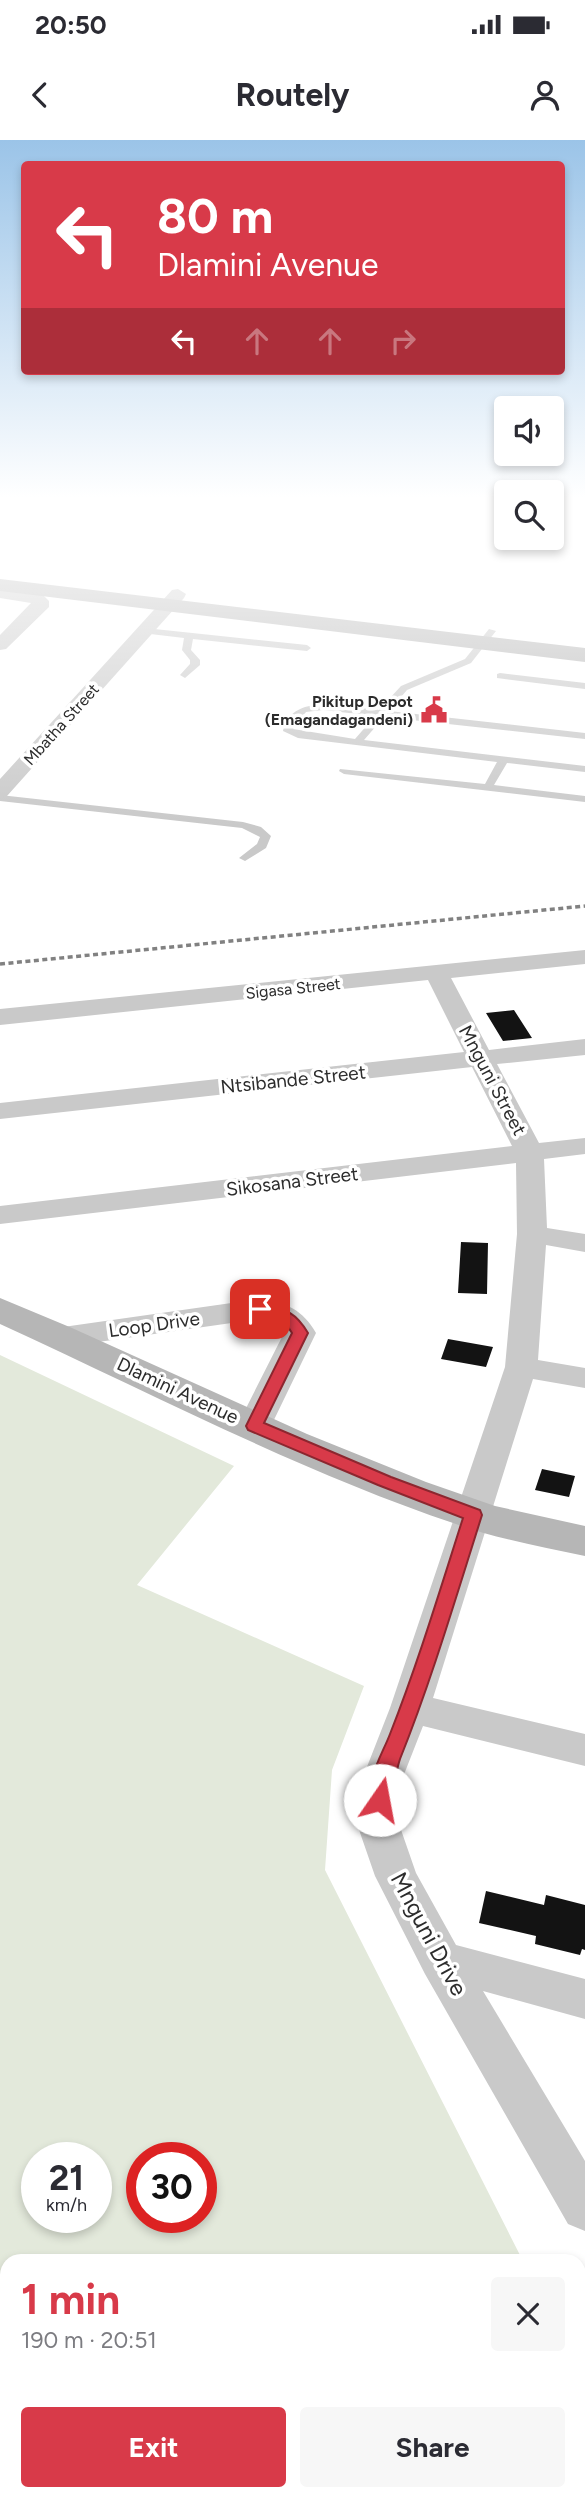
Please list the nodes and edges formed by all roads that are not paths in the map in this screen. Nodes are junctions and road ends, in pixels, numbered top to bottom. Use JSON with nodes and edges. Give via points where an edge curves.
{"nodes":[{"id":1,"x":40,"y":606,"type":"edge"},
{"id":2,"x":167,"y":606,"type":"edge"},
{"id":3,"x":225,"y":606,"type":"edge"},
{"id":4,"x":145,"y":631,"type":"junction"},
{"id":5,"x":189,"y":636,"type":"junction"},
{"id":6,"x":488,"y":637,"type":"junction"},
{"id":7,"x":3,"y":638,"type":"edge"},
{"id":8,"x":585,"y":642,"type":"edge"},
{"id":9,"x":307,"y":648,"type":"dead end"},
{"id":10,"x":585,"y":655,"type":"edge"},
{"id":11,"x":186,"y":676,"type":"dead end"},
{"id":12,"x":500,"y":676,"type":"dead end"},
{"id":13,"x":585,"y":686,"type":"edge"},
{"id":14,"x":382,"y":712,"type":"junction"},
{"id":15,"x":585,"y":736,"type":"edge"},
{"id":16,"x":358,"y":741,"type":"junction"},
{"id":17,"x":504,"y":759,"type":"junction"},
{"id":18,"x":585,"y":769,"type":"edge"},
{"id":19,"x":344,"y":771,"type":"dead end"},
{"id":20,"x":488,"y":787,"type":"junction"},
{"id":21,"x":0,"y":792,"type":"edge"},
{"id":22,"x":0,"y":798,"type":"edge"},
{"id":23,"x":585,"y":799,"type":"edge"},
{"id":24,"x":245,"y":858,"type":"dead end"},
{"id":25,"x":585,"y":957,"type":"edge"},
{"id":26,"x":436,"y":973,"type":"junction"},
{"id":27,"x":0,"y":1017,"type":"edge"},
{"id":28,"x":585,"y":1047,"type":"edge"},
{"id":29,"x":482,"y":1059,"type":"junction"},
{"id":30,"x":0,"y":1111,"type":"edge"},
{"id":31,"x":585,"y":1146,"type":"edge"},
{"id":32,"x":530,"y":1153,"type":"junction"},
{"id":33,"x":0,"y":1215,"type":"edge"},
{"id":34,"x":532,"y":1234,"type":"junction"},
{"id":35,"x":585,"y":1243,"type":"edge"},
{"id":36,"x":0,"y":1310,"type":"edge"},
{"id":37,"x":64,"y":1337,"type":"junction"},
{"id":38,"x":521,"y":1367,"type":"junction"},
{"id":39,"x":585,"y":1378,"type":"edge"},
{"id":40,"x":254,"y":1426,"type":"junction"},
{"id":41,"x":473,"y":1515,"type":"junction"},
{"id":42,"x":585,"y":1541,"type":"edge"},
{"id":43,"x":410,"y":1708,"type":"junction"},
{"id":44,"x":585,"y":1750,"type":"edge"},
{"id":45,"x":441,"y":1960,"type":"junction"},
{"id":46,"x":585,"y":1998,"type":"edge"},
{"id":47,"x":585,"y":2207,"type":"edge"}],
"edges":[{"from":1,"to":7,"type":"street"},
{"from":2,"to":4,"type":"street","name":"Mbatha Street"},
{"from":3,"to":6,"type":"main road"},
{"from":4,"to":5,"type":"lane"},
{"from":4,"to":21,"type":"street","name":"Mbatha Street"},
{"from":5,"to":9,"type":"lane"},
{"from":5,"to":11,"type":"lane","via":[[186,650],[195,665]]},
{"from":6,"to":8,"type":"main road"},
{"from":6,"to":10,"type":"main road"},
{"from":6,"to":14,"type":"lane","via":[[468,661],[404,688]]},
{"from":12,"to":13,"type":"lane"},
{"from":14,"to":15,"type":"lane"},
{"from":14,"to":16,"type":"lane"},
{"from":14,"to":16,"type":"lane","via":[[312,707],[288,727],[288,732],[298,735]]},
{"from":16,"to":17,"type":"lane"},
{"from":17,"to":18,"type":"lane"},
{"from":17,"to":20,"type":"lane"},
{"from":19,"to":20,"type":"lane"},
{"from":20,"to":23,"type":"lane"},
{"from":22,"to":24,"type":"lane","via":[[243,825],[266,836],[262,846]]},
{"from":25,"to":26,"type":"street","name":"Sigasa Street"},
{"from":26,"to":27,"type":"street","name":"Sigasa Street"},
{"from":26,"to":29,"type":"street","name":"Mnguni Street"},
{"from":28,"to":29,"type":"street","name":"Ntsibande Street"},
{"from":29,"to":30,"type":"street","name":"Ntsibande Street"},
{"from":29,"to":32,"type":"street","name":"Mnguni Street"},
{"from":31,"to":32,"type":"street","name":"Sikosana Street"},
{"from":32,"to":33,"type":"street","name":"Sikosana Street"},
{"from":32,"to":34,"type":"street","name":"Mnguni Street"},
{"from":34,"to":35,"type":"street"},
{"from":34,"to":38,"type":"street","name":"Mnguni Drive"},
{"from":36,"to":37,"type":"main road","name":"Dlamini Avenue"},
{"from":37,"to":40,"type":"main road","name":"Dlamini Avenue"},
{"from":37,"to":40,"type":"street","name":"Loop Drive","via":[[260,1309],[284,1315],[300,1333]]},
{"from":38,"to":39,"type":"street"},
{"from":38,"to":41,"type":"street","name":"Mnguni Drive"},
{"from":40,"to":41,"type":"main road","name":"Dlamini Avenue"},
{"from":41,"to":42,"type":"main road","name":"Dlamini Avenue"},
{"from":41,"to":43,"type":"street","name":"Mnguni Drive"},
{"from":43,"to":44,"type":"street"},
{"from":43,"to":45,"type":"street","name":"Mnguni Drive","via":[[383,1777],[378,1824],[396,1876]]},
{"from":45,"to":46,"type":"street"},
{"from":45,"to":47,"type":"street","name":"Mnguni Drive"}]}
